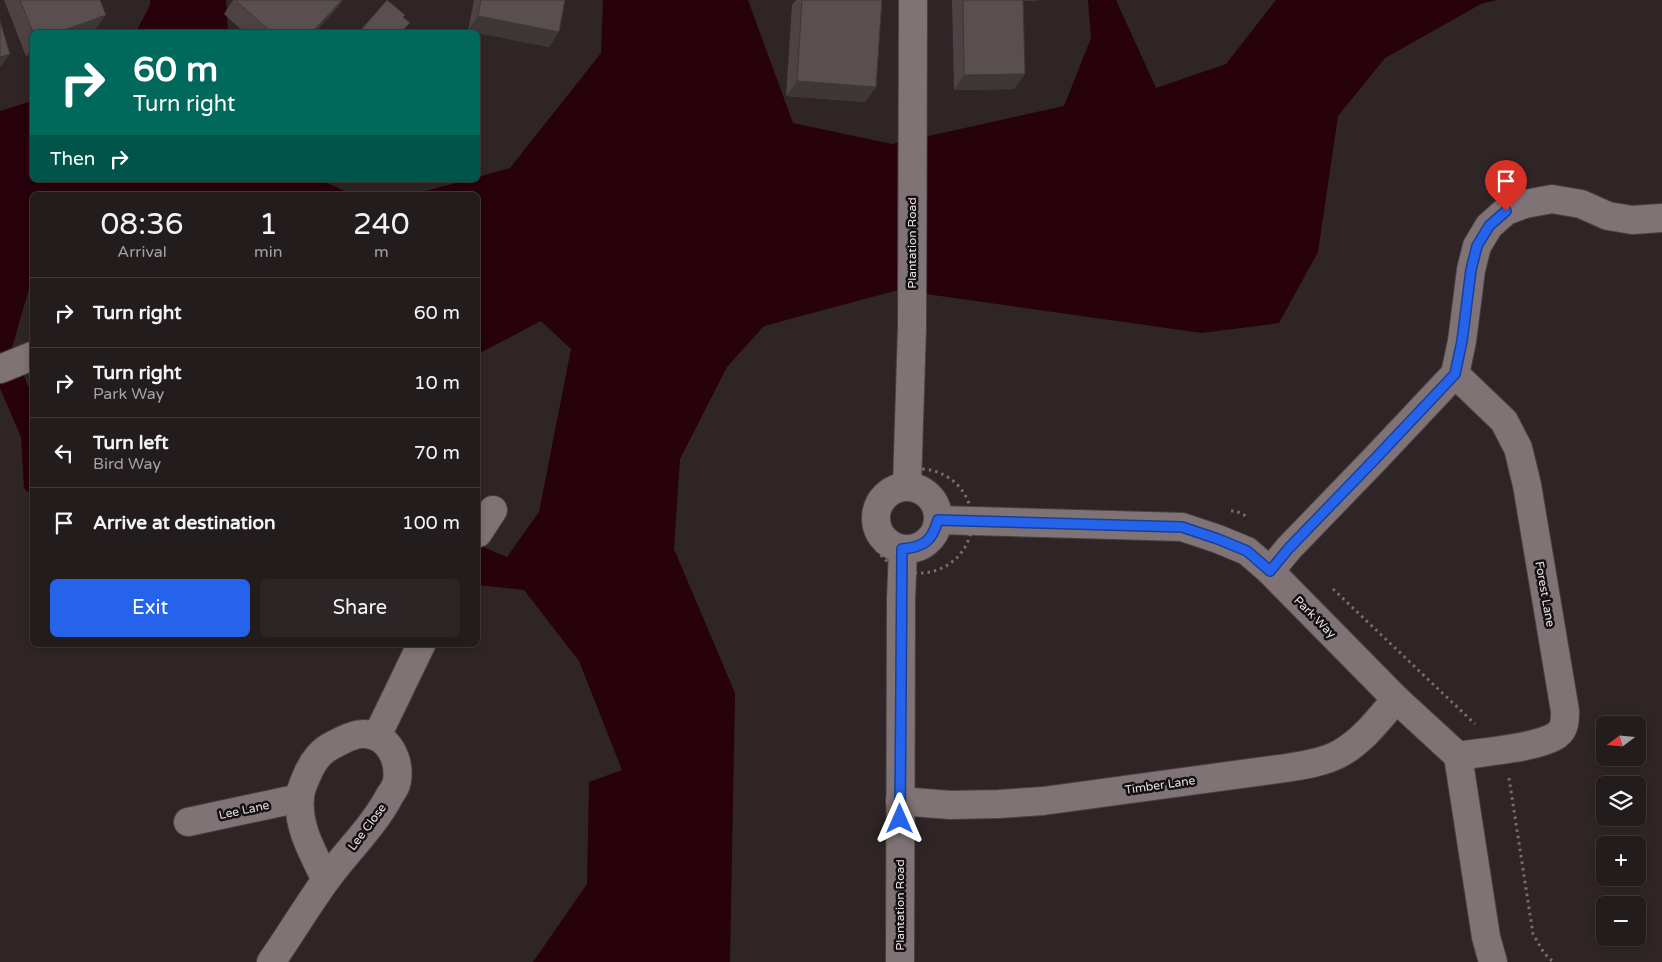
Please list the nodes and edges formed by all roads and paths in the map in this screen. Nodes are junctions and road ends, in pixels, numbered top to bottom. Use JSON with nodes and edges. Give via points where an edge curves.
{"nodes":[{"id":1,"x":913,"y":0,"type":"edge"},
{"id":2,"x":1662,"y":218,"type":"edge"},
{"id":3,"x":30,"y":357,"type":"edge"},
{"id":4,"x":0,"y":369,"type":"edge"},
{"id":5,"x":1455,"y":374,"type":"junction"},
{"id":6,"x":908,"y":486,"type":"junction"},
{"id":7,"x":493,"y":510,"type":"dead end"},
{"id":8,"x":938,"y":520,"type":"junction"},
{"id":9,"x":480,"y":530,"type":"edge"},
{"id":10,"x":902,"y":549,"type":"junction"},
{"id":11,"x":1270,"y":571,"type":"junction"},
{"id":12,"x":419,"y":647,"type":"edge"},
{"id":13,"x":1396,"y":699,"type":"junction"},
{"id":14,"x":377,"y":736,"type":"junction"},
{"id":15,"x":1458,"y":756,"type":"junction"},
{"id":16,"x":300,"y":798,"type":"junction"},
{"id":17,"x":900,"y":801,"type":"junction"},
{"id":18,"x":188,"y":822,"type":"dead end"},
{"id":19,"x":326,"y":880,"type":"junction"},
{"id":20,"x":271,"y":962,"type":"edge"},
{"id":21,"x":900,"y":962,"type":"edge"},
{"id":22,"x":1493,"y":962,"type":"edge"}],
"edges":[{"from":1,"to":6,"type":"street","name":"Plantation Road"},
{"from":2,"to":5,"type":"street","via":[[1632,220],[1608,216],[1581,204],[1552,199],[1506,211],[1489,226],[1477,246]]},
{"from":3,"to":4,"type":"street"},
{"from":5,"to":11,"type":"street"},
{"from":5,"to":15,"type":"street","name":"Forest Lane","via":[[1504,421],[1518,448],[1565,711],[1565,724],[1557,734],[1533,744]]},
{"from":6,"to":8,"type":"street","via":[[923,491],[935,503]]},
{"from":6,"to":10,"type":"street","via":[[886,494],[876,515],[877,527],[883,537]]},
{"from":7,"to":9,"type":"street"},
{"from":8,"to":10,"type":"street","via":[[927,542],[915,548]]},
{"from":8,"to":11,"type":"street","name":"Park Way","via":[[1182,527],[1247,551]]},
{"from":10,"to":17,"type":"street","name":"Plantation Road"},
{"from":11,"to":13,"type":"street","name":"Park Way"},
{"from":12,"to":14,"type":"street"},
{"from":13,"to":15,"type":"street","name":"Park Way"},
{"from":13,"to":17,"type":"street","name":"Timber Lane","via":[[1360,739],[1339,754],[1318,762],[1043,800],[950,805]]},
{"from":14,"to":16,"type":"street","via":[[364,733],[332,746],[319,756],[303,783]]},
{"from":14,"to":19,"type":"street","name":"Lee Close","via":[[393,751],[397,783],[383,809]]},
{"from":15,"to":22,"type":"street","via":[[1486,936]]},
{"from":16,"to":18,"type":"street","name":"Lee Lane"},
{"from":16,"to":19,"type":"street","via":[[301,822]]},
{"from":17,"to":21,"type":"street","name":"Plantation Road"},
{"from":19,"to":20,"type":"street","name":"Lee Close"}]}
